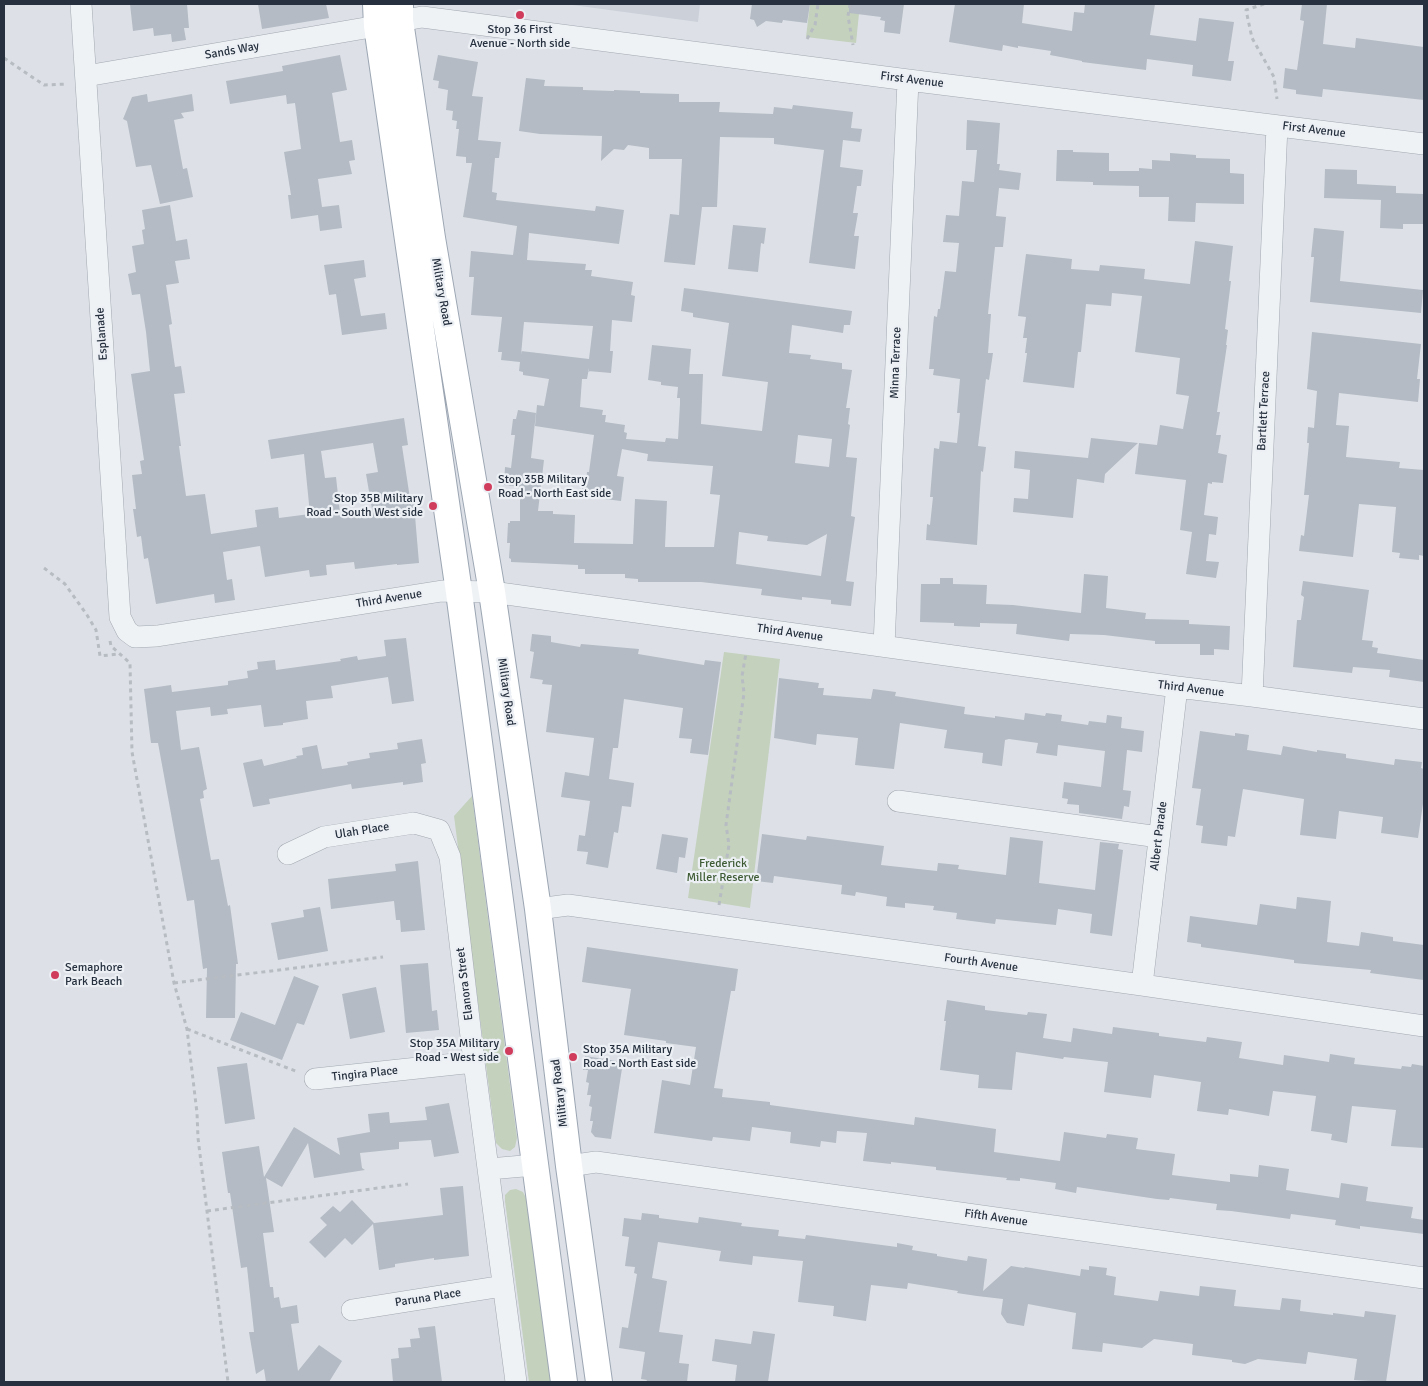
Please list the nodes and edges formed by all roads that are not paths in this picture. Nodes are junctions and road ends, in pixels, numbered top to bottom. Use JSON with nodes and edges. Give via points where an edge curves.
{"nodes":[{"id":1,"x":81,"y":4,"type":"edge"},
{"id":2,"x":388,"y":14,"type":"edge"},
{"id":3,"x":77,"y":80,"type":"junction"},
{"id":4,"x":908,"y":80,"type":"junction"},
{"id":5,"x":1277,"y":126,"type":"junction"},
{"id":6,"x":1424,"y":144,"type":"edge"},
{"id":7,"x":459,"y":592,"type":"junction"},
{"id":8,"x":492,"y":592,"type":"junction"},
{"id":9,"x":156,"y":636,"type":"joint"},
{"id":10,"x":884,"y":646,"type":"junction"},
{"id":11,"x":1177,"y":687,"type":"junction"},
{"id":12,"x":1252,"y":696,"type":"junction"},
{"id":13,"x":1424,"y":719,"type":"edge"},
{"id":14,"x":898,"y":801,"type":"dead end"},
{"id":15,"x":439,"y":830,"type":"joint"},
{"id":16,"x":1159,"y":837,"type":"junction"},
{"id":17,"x":288,"y":854,"type":"dead end"},
{"id":18,"x":538,"y":909,"type":"junction"},
{"id":19,"x":1142,"y":985,"type":"junction"},
{"id":20,"x":1424,"y":1026,"type":"edge"},
{"id":21,"x":474,"y":1062,"type":"junction"},
{"id":22,"x":316,"y":1079,"type":"road end"},
{"id":23,"x":535,"y":1165,"type":"junction"},
{"id":24,"x":569,"y":1166,"type":"junction"},
{"id":25,"x":489,"y":1169,"type":"junction"},
{"id":26,"x":1424,"y":1278,"type":"edge"},
{"id":27,"x":503,"y":1286,"type":"junction"},
{"id":28,"x":352,"y":1310,"type":"dead end"},
{"id":29,"x":516,"y":1382,"type":"edge"},
{"id":30,"x":564,"y":1382,"type":"edge"},
{"id":31,"x":599,"y":1382,"type":"edge"}],
"edges":[{"from":1,"to":3,"type":"street","name":"Esplanade"},
{"from":2,"to":3,"type":"street","name":"Sands Way"},
{"from":2,"to":4,"type":"street","name":"First Avenue"},
{"from":2,"to":7,"type":"main road","name":"Military Road"},
{"from":2,"to":8,"type":"main road","name":"Military Road","via":[[432,238]]},
{"from":3,"to":9,"type":"street","name":"Esplanade","via":[[120,617],[126,631],[136,637]]},
{"from":4,"to":5,"type":"street","name":"First Avenue"},
{"from":4,"to":10,"type":"street","name":"Minna Terrace"},
{"from":5,"to":6,"type":"street","name":"First Avenue"},
{"from":5,"to":12,"type":"street","name":"Bartlett Terrace"},
{"from":7,"to":8,"type":"street","name":"Third Avenue"},
{"from":7,"to":9,"type":"street","name":"Third Avenue","via":[[442,591]]},
{"from":7,"to":23,"type":"main road","name":"Military Road"},
{"from":8,"to":10,"type":"street","name":"Third Avenue"},
{"from":8,"to":18,"type":"main road","name":"Military Road"},
{"from":10,"to":11,"type":"street","name":"Third Avenue"},
{"from":11,"to":12,"type":"street","name":"Third Avenue"},
{"from":11,"to":16,"type":"street","name":"Albert Parade"},
{"from":12,"to":13,"type":"street","name":"Third Avenue"},
{"from":14,"to":16,"type":"street"},
{"from":15,"to":17,"type":"street","name":"Ulah Place","via":[[414,823],[342,834],[324,837]]},
{"from":15,"to":21,"type":"street","name":"Elanora Street","via":[[450,857]]},
{"from":16,"to":19,"type":"street","name":"Albert Parade"},
{"from":18,"to":19,"type":"street","name":"Fourth Avenue","via":[[568,906]]},
{"from":18,"to":24,"type":"main road","name":"Military Road"},
{"from":19,"to":20,"type":"street","name":"Fourth Avenue"},
{"from":21,"to":22,"type":"street","name":"Tingira Place"},
{"from":21,"to":25,"type":"street","name":"Elanora Street"},
{"from":23,"to":25,"type":"street"},
{"from":23,"to":30,"type":"main road","name":"Military Road"},
{"from":24,"to":26,"type":"street","name":"Fifth Avenue","via":[[596,1162]]},
{"from":24,"to":31,"type":"main road","name":"Military Road"},
{"from":25,"to":27,"type":"street","name":"Elanora Street"},
{"from":27,"to":28,"type":"street","name":"Paruna Place"},
{"from":27,"to":29,"type":"street","name":"Elanora Street"}]}
